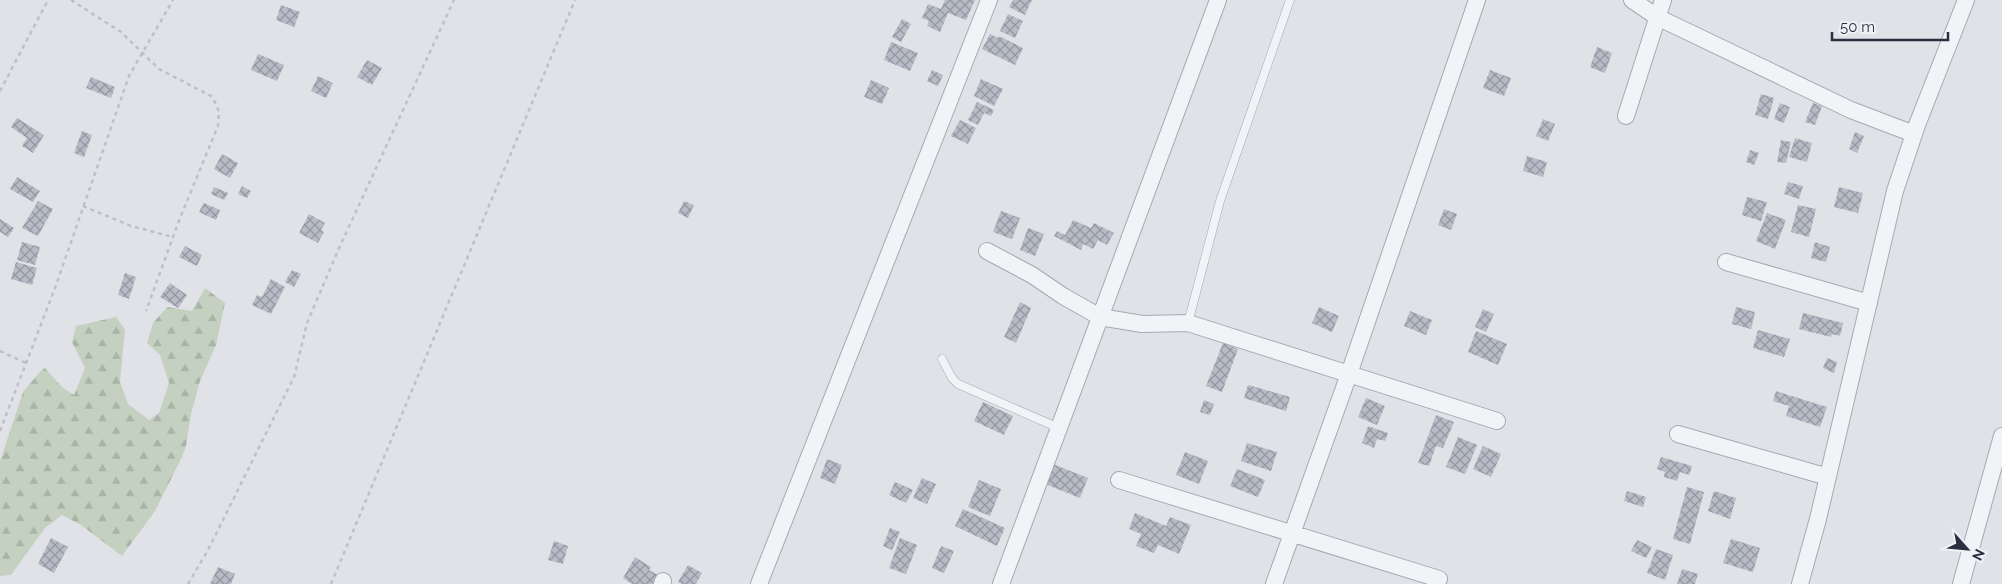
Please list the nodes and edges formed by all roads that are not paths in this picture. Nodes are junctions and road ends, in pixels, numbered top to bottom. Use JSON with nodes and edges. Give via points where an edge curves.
{"nodes":[{"id":1,"x":988,"y":0,"type":"edge"},
{"id":2,"x":1218,"y":0,"type":"edge"},
{"id":3,"x":1290,"y":0,"type":"edge"},
{"id":4,"x":1477,"y":0,"type":"edge"},
{"id":5,"x":1632,"y":0,"type":"edge"},
{"id":6,"x":1663,"y":0,"type":"edge"},
{"id":7,"x":1966,"y":0,"type":"edge"},
{"id":8,"x":1657,"y":16,"type":"junction"},
{"id":9,"x":1626,"y":116,"type":"dead end"},
{"id":10,"x":1914,"y":134,"type":"junction"},
{"id":11,"x":987,"y":251,"type":"dead end"},
{"id":12,"x":1726,"y":262,"type":"dead end"},
{"id":13,"x":1869,"y":303,"type":"junction"},
{"id":14,"x":1100,"y":317,"type":"junction"},
{"id":15,"x":1188,"y":323,"type":"junction"},
{"id":16,"x":942,"y":359,"type":"dead end"},
{"id":17,"x":1349,"y":374,"type":"junction"},
{"id":18,"x":1497,"y":421,"type":"dead end"},
{"id":19,"x":1059,"y":428,"type":"junction"},
{"id":20,"x":1678,"y":434,"type":"dead end"},
{"id":21,"x":2002,"y":436,"type":"edge"},
{"id":22,"x":1828,"y":477,"type":"junction"},
{"id":23,"x":1119,"y":480,"type":"dead end"},
{"id":24,"x":1292,"y":534,"type":"junction"},
{"id":25,"x":1439,"y":579,"type":"dead end"},
{"id":26,"x":759,"y":584,"type":"edge"},
{"id":27,"x":1001,"y":584,"type":"edge"},
{"id":28,"x":1274,"y":584,"type":"edge"},
{"id":29,"x":1800,"y":584,"type":"edge"},
{"id":30,"x":1961,"y":584,"type":"edge"}],
"edges":[{"from":1,"to":26,"type":"street"},
{"from":2,"to":14,"type":"street"},
{"from":3,"to":15,"type":"lane","via":[[1220,201]]},
{"from":4,"to":17,"type":"street"},
{"from":5,"to":8,"type":"street"},
{"from":6,"to":8,"type":"street"},
{"from":7,"to":10,"type":"street"},
{"from":8,"to":9,"type":"street"},
{"from":8,"to":10,"type":"street","via":[[1852,110]]},
{"from":10,"to":13,"type":"street","via":[[1895,191]]},
{"from":11,"to":14,"type":"street"},
{"from":12,"to":13,"type":"street"},
{"from":13,"to":22,"type":"street"},
{"from":14,"to":15,"type":"street","via":[[1142,324]]},
{"from":14,"to":19,"type":"street"},
{"from":15,"to":17,"type":"street"},
{"from":16,"to":19,"type":"lane","via":[[958,384]]},
{"from":17,"to":18,"type":"street"},
{"from":17,"to":24,"type":"street"},
{"from":19,"to":27,"type":"street"},
{"from":20,"to":22,"type":"street"},
{"from":21,"to":30,"type":"street"},
{"from":22,"to":29,"type":"street"},
{"from":23,"to":24,"type":"street"},
{"from":24,"to":25,"type":"street"},
{"from":24,"to":28,"type":"street"}]}
